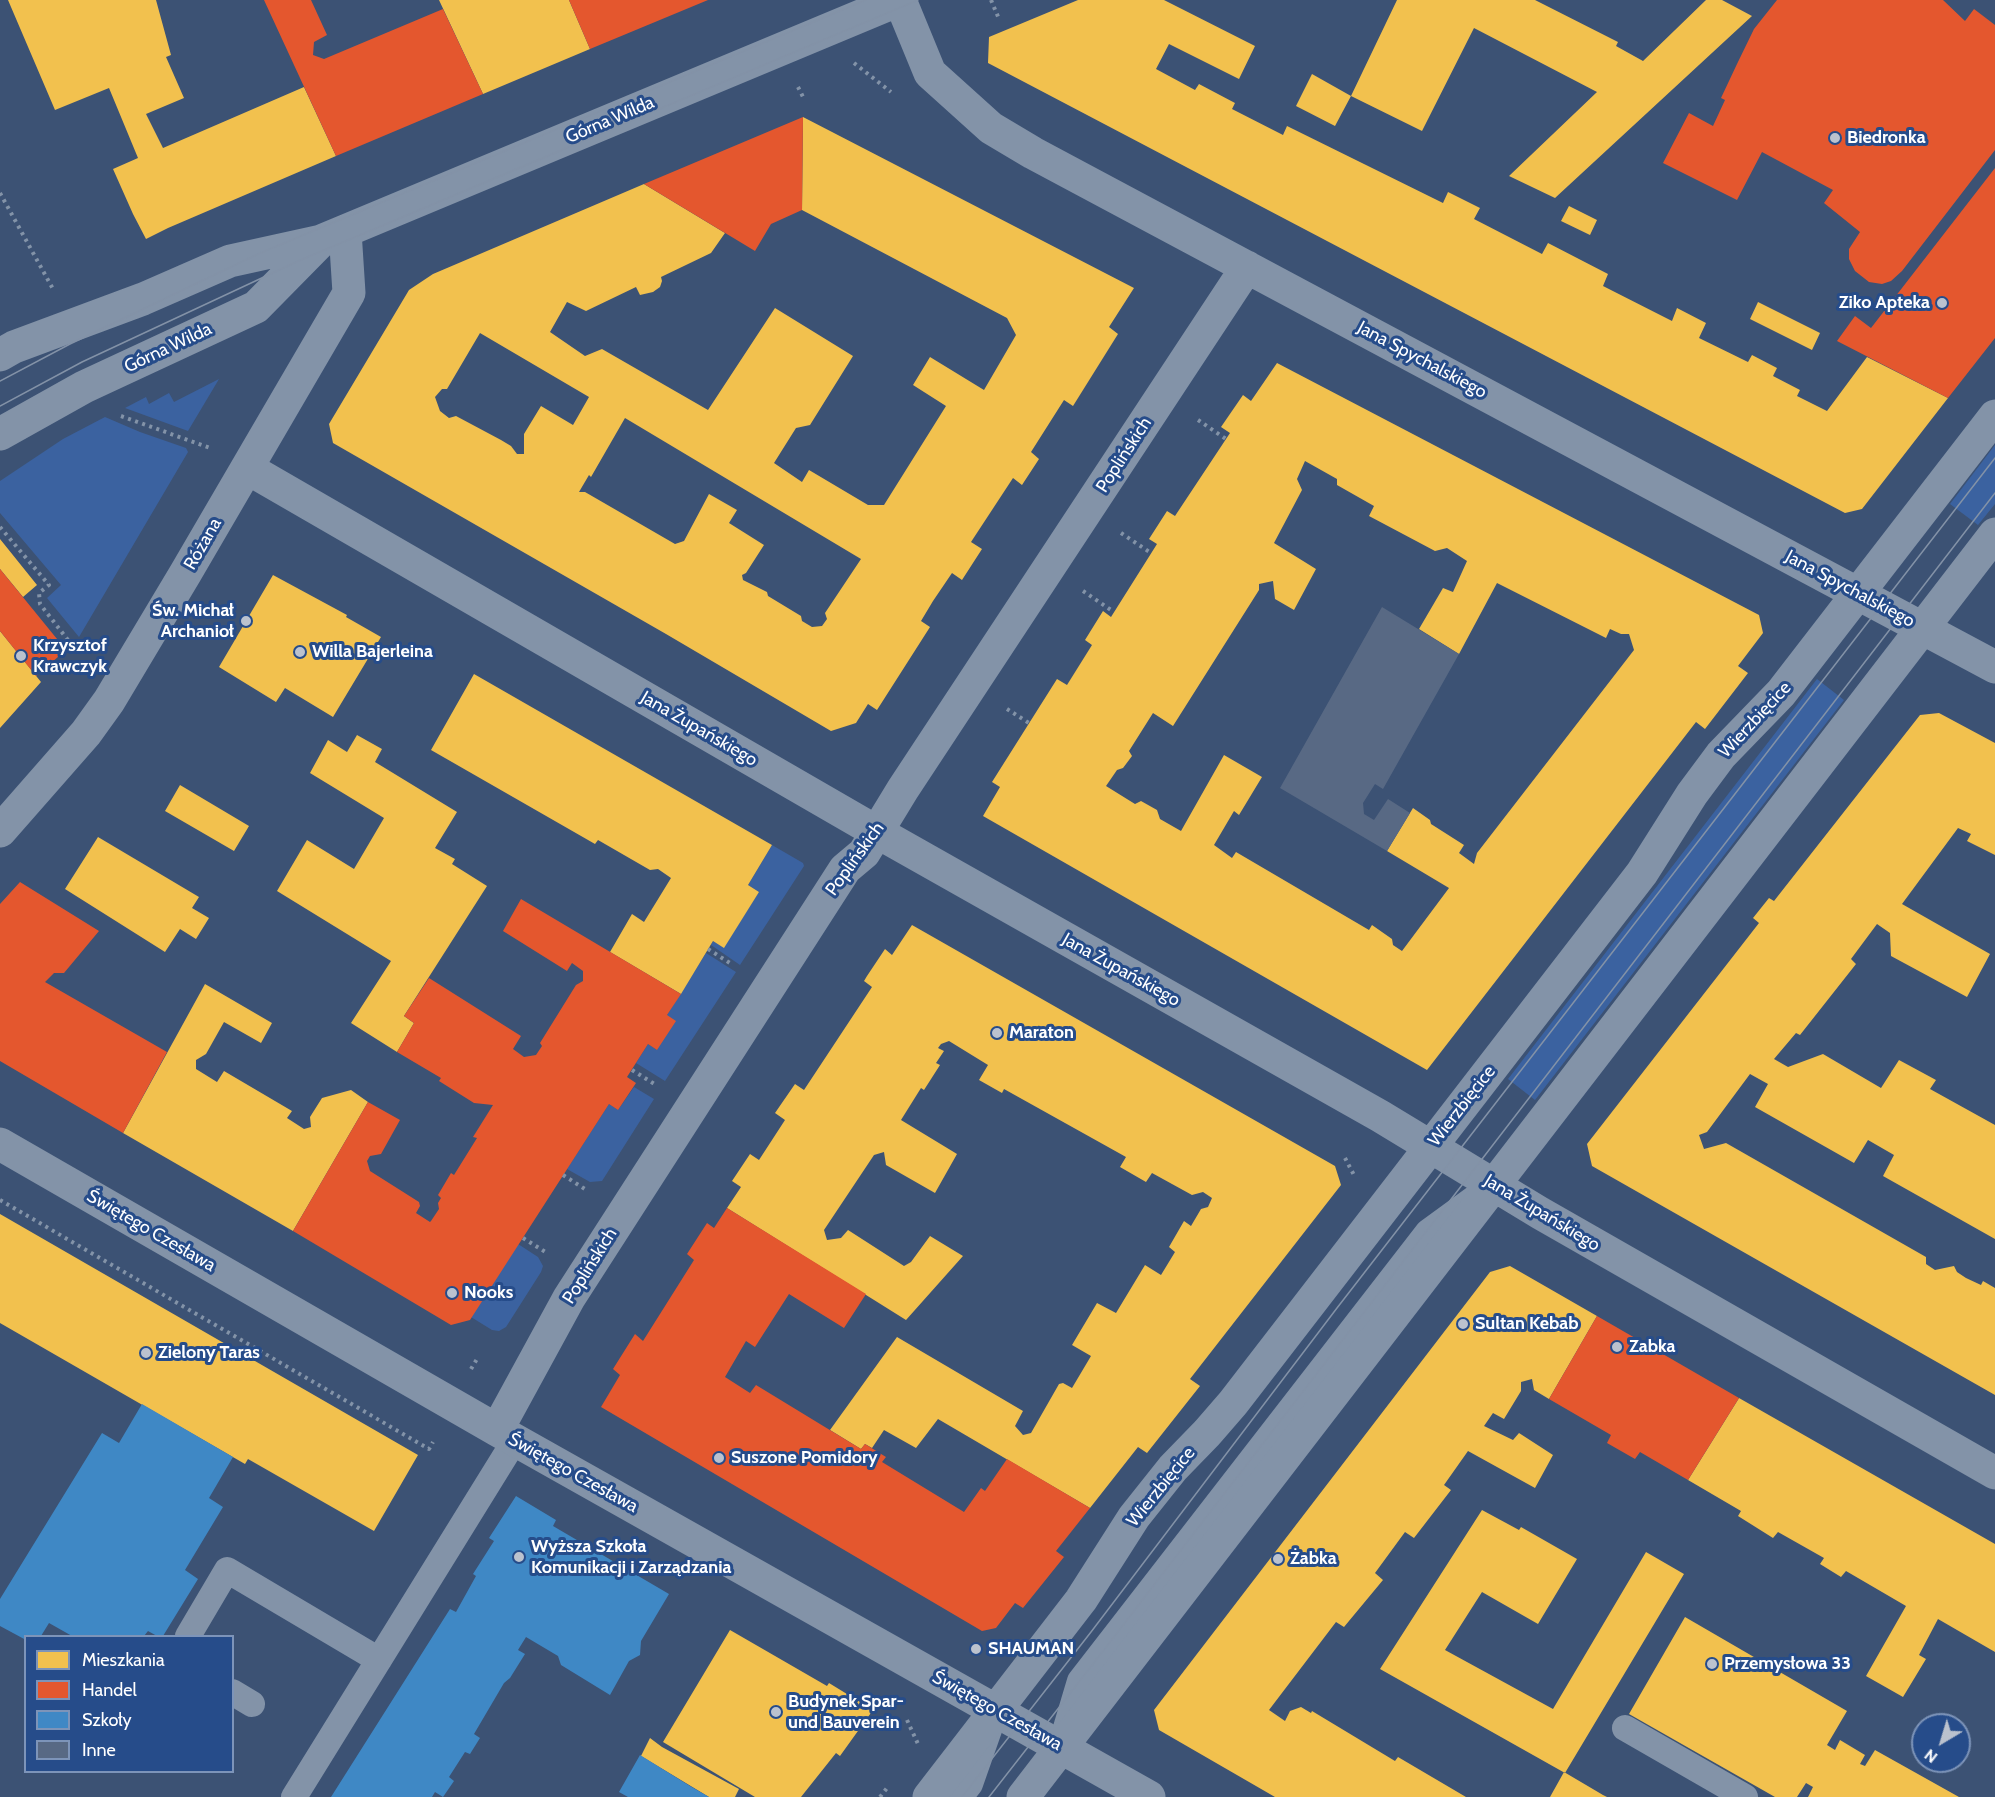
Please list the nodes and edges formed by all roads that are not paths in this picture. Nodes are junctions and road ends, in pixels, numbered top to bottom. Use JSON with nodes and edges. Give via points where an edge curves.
{"nodes":[{"id":1,"x":899,"y":0,"type":"edge"},
{"id":2,"x":832,"y":13,"type":"edge"},
{"id":3,"x":333,"y":236,"type":"junction"},
{"id":4,"x":1247,"y":267,"type":"junction"},
{"id":5,"x":0,"y":355,"type":"edge"},
{"id":6,"x":1995,"y":416,"type":"edge"},
{"id":7,"x":0,"y":434,"type":"edge"},
{"id":8,"x":247,"y":468,"type":"junction"},
{"id":9,"x":1995,"y":534,"type":"edge"},
{"id":10,"x":1858,"y":593,"type":"junction"},
{"id":11,"x":1923,"y":627,"type":"junction"},
{"id":12,"x":1995,"y":667,"type":"edge"},
{"id":13,"x":0,"y":831,"type":"edge"},
{"id":14,"x":877,"y":832,"type":"junction"},
{"id":15,"x":0,"y":1144,"type":"edge"},
{"id":16,"x":1431,"y":1146,"type":"junction"},
{"id":17,"x":1494,"y":1184,"type":"junction"},
{"id":18,"x":506,"y":1435,"type":"junction"},
{"id":19,"x":1995,"y":1473,"type":"edge"},
{"id":20,"x":189,"y":1635,"type":"edge"},
{"id":21,"x":379,"y":1660,"type":"junction"},
{"id":22,"x":996,"y":1710,"type":"junction"},
{"id":23,"x":1625,"y":1728,"type":"dead end"},
{"id":24,"x":1061,"y":1747,"type":"junction"},
{"id":25,"x":294,"y":1797,"type":"edge"},
{"id":26,"x":928,"y":1797,"type":"edge"},
{"id":27,"x":960,"y":1797,"type":"edge"},
{"id":28,"x":1023,"y":1797,"type":"edge"},
{"id":29,"x":1149,"y":1797,"type":"edge"},
{"id":30,"x":1745,"y":1797,"type":"edge"}],
"edges":[{"from":1,"to":2,"type":"street","name":"Górna Wilda"},
{"from":1,"to":4,"type":"street","name":"Jana Spychalskiego","via":[[930,73],[991,128]]},
{"from":2,"to":3,"type":"street","name":"Górna Wilda"},
{"from":3,"to":5,"type":"street","name":"Górna Wilda","via":[[230,261]]},
{"from":3,"to":7,"type":"street","name":"Górna Wilda","via":[[256,307],[84,387]]},
{"from":3,"to":8,"type":"street","name":"Różana","via":[[349,293]]},
{"from":4,"to":10,"type":"street","name":"Jana Spychalskiego"},
{"from":4,"to":14,"type":"street","name":"Poplińskich"},
{"from":6,"to":10,"type":"street","name":"Wierzbięcice"},
{"from":8,"to":13,"type":"street","name":"Różana","via":[[99,716]]},
{"from":8,"to":14,"type":"street","name":"Jana Żupańskiego"},
{"from":9,"to":11,"type":"street"},
{"from":10,"to":11,"type":"street","name":"Jana Spychalskiego"},
{"from":10,"to":16,"type":"street","name":"Wierzbięcice","via":[[1781,693],[1721,755],[1642,873]]},
{"from":11,"to":12,"type":"street","name":"Jana Spychalskiego"},
{"from":11,"to":17,"type":"street"},
{"from":14,"to":16,"type":"street","name":"Jana Żupańskiego"},
{"from":14,"to":18,"type":"street","name":"Poplińskich","via":[[864,853],[845,869],[575,1288]]},
{"from":15,"to":18,"type":"street","name":"Świętego Czesława"},
{"from":16,"to":17,"type":"street","name":"Jana Żupańskiego"},
{"from":16,"to":22,"type":"street","name":"Wierzbięcice","via":[[1233,1403],[1134,1516],[1081,1600]]},
{"from":17,"to":19,"type":"street","name":"Jana Żupańskiego","via":[[1540,1214]]},
{"from":17,"to":24,"type":"street"},
{"from":18,"to":21,"type":"lane"},
{"from":18,"to":22,"type":"street","name":"Świętego Czesława"},
{"from":20,"to":21,"type":"lane","via":[[227,1570]]},
{"from":21,"to":25,"type":"lane"},
{"from":22,"to":24,"type":"street","name":"Świętego Czesława"},
{"from":22,"to":26,"type":"street","name":"Wierzbięcice"},
{"from":22,"to":27,"type":"lane","via":[[970,1784]]},
{"from":23,"to":30,"type":"lane"},
{"from":24,"to":28,"type":"street"},
{"from":24,"to":29,"type":"street","name":"Świętego Czesława"}]}
